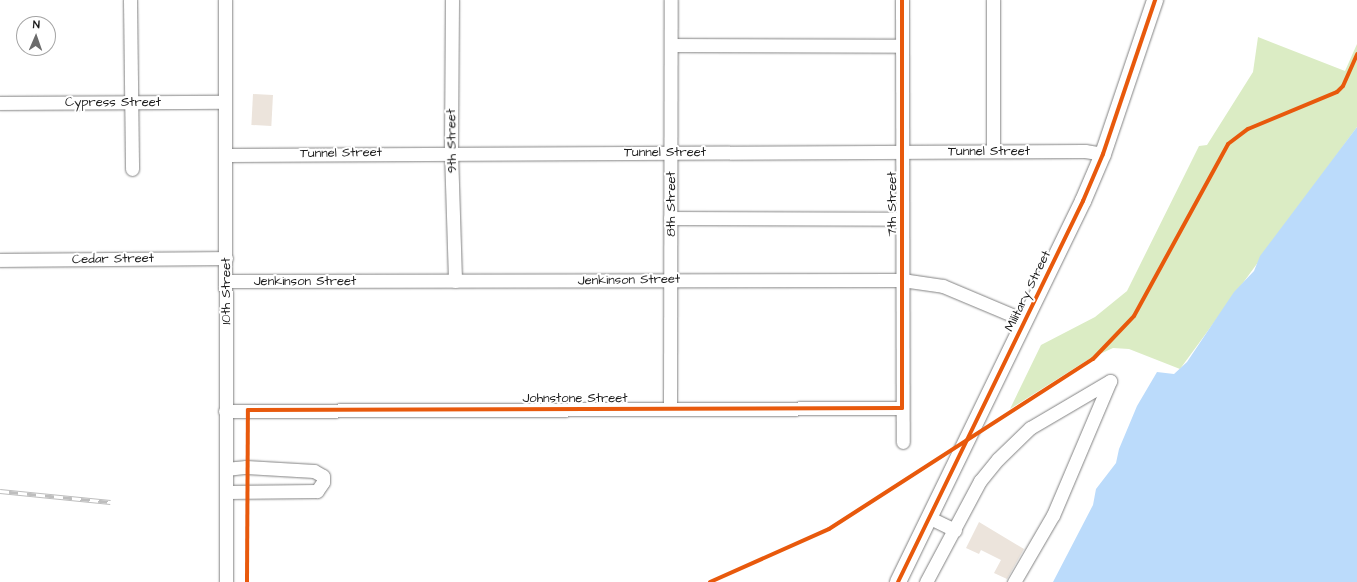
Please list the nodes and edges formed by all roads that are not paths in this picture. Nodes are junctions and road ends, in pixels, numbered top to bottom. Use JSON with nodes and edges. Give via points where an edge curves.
{"nodes":[{"id":1,"x":130,"y":0,"type":"edge"},
{"id":2,"x":225,"y":0,"type":"edge"},
{"id":3,"x":452,"y":0,"type":"edge"},
{"id":4,"x":670,"y":0,"type":"edge"},
{"id":5,"x":902,"y":0,"type":"edge"},
{"id":6,"x":993,"y":0,"type":"edge"},
{"id":7,"x":1155,"y":0,"type":"edge"},
{"id":8,"x":671,"y":45,"type":"junction"},
{"id":9,"x":902,"y":46,"type":"junction"},
{"id":10,"x":131,"y":102,"type":"junction"},
{"id":11,"x":225,"y":102,"type":"junction"},
{"id":12,"x":0,"y":103,"type":"edge"},
{"id":13,"x":902,"y":151,"type":"junction"},
{"id":14,"x":993,"y":151,"type":"junction"},
{"id":15,"x":451,"y":152,"type":"junction"},
{"id":16,"x":671,"y":152,"type":"junction"},
{"id":17,"x":1103,"y":154,"type":"junction"},
{"id":18,"x":226,"y":155,"type":"junction"},
{"id":19,"x":132,"y":169,"type":"dead end"},
{"id":20,"x":670,"y":218,"type":"junction"},
{"id":21,"x":902,"y":219,"type":"junction"},
{"id":22,"x":226,"y":258,"type":"junction"},
{"id":23,"x":0,"y":260,"type":"edge"},
{"id":24,"x":670,"y":279,"type":"junction"},
{"id":25,"x":902,"y":280,"type":"junction"},
{"id":26,"x":226,"y":281,"type":"junction"},
{"id":27,"x":455,"y":281,"type":"junction"},
{"id":28,"x":1024,"y":320,"type":"junction"},
{"id":29,"x":670,"y":407,"type":"junction"},
{"id":30,"x":902,"y":408,"type":"junction"},
{"id":31,"x":225,"y":411,"type":"junction"},
{"id":32,"x":903,"y":442,"type":"dead end"},
{"id":33,"x":226,"y":469,"type":"junction"},
{"id":34,"x":226,"y":492,"type":"junction"},
{"id":35,"x":928,"y":517,"type":"junction"},
{"id":36,"x":955,"y":530,"type":"junction"},
{"id":37,"x":226,"y":582,"type":"edge"},
{"id":38,"x":898,"y":582,"type":"edge"},
{"id":39,"x":926,"y":582,"type":"edge"},
{"id":40,"x":1014,"y":582,"type":"edge"}],
"edges":[{"from":1,"to":10,"type":"street"},
{"from":2,"to":11,"type":"street","name":"10th Street"},
{"from":3,"to":15,"type":"street","name":"9th Street"},
{"from":4,"to":8,"type":"street","name":"8th Street"},
{"from":5,"to":9,"type":"street","name":"7th Street"},
{"from":6,"to":14,"type":"street"},
{"from":7,"to":17,"type":"main road","name":"Military Street"},
{"from":8,"to":9,"type":"street"},
{"from":8,"to":16,"type":"street","name":"8th Street"},
{"from":9,"to":13,"type":"street","name":"7th Street"},
{"from":10,"to":11,"type":"street","name":"Cypress Street"},
{"from":10,"to":12,"type":"street","name":"Cypress Street"},
{"from":10,"to":19,"type":"street"},
{"from":11,"to":18,"type":"street","name":"10th Street"},
{"from":13,"to":14,"type":"street","name":"Tunnel Street"},
{"from":13,"to":16,"type":"street","name":"Tunnel Street"},
{"from":13,"to":21,"type":"street","name":"7th Street"},
{"from":14,"to":17,"type":"street","name":"Tunnel Street","via":[[1086,151]]},
{"from":15,"to":16,"type":"street","name":"Tunnel Street"},
{"from":15,"to":18,"type":"street","name":"Tunnel Street"},
{"from":15,"to":27,"type":"street","name":"9th Street"},
{"from":16,"to":20,"type":"street","name":"8th Street"},
{"from":17,"to":28,"type":"main road","name":"Military Street"},
{"from":18,"to":22,"type":"street","name":"10th Street"},
{"from":20,"to":21,"type":"street"},
{"from":20,"to":24,"type":"street","name":"8th Street"},
{"from":21,"to":25,"type":"street","name":"7th Street"},
{"from":22,"to":23,"type":"street","name":"Cedar Street"},
{"from":22,"to":26,"type":"street","name":"10th Street"},
{"from":24,"to":25,"type":"street","name":"Jenkinson Street"},
{"from":24,"to":27,"type":"street","name":"Jenkinson Street"},
{"from":24,"to":29,"type":"street","name":"8th Street"},
{"from":25,"to":28,"type":"street","name":"Jenkinson Street","via":[[943,286]]},
{"from":25,"to":30,"type":"street","name":"7th Street"},
{"from":26,"to":27,"type":"street","name":"Jenkinson Street"},
{"from":26,"to":31,"type":"street","name":"10th Street"},
{"from":28,"to":35,"type":"main road","name":"Military Street"},
{"from":29,"to":30,"type":"street","name":"Johnstone Street"},
{"from":29,"to":31,"type":"street","name":"Johnstone Street"},
{"from":30,"to":32,"type":"street","name":"7th Street"},
{"from":31,"to":33,"type":"street","name":"10th Street"},
{"from":33,"to":34,"type":"street","name":"10th Street"},
{"from":33,"to":34,"type":"street","via":[[246,467],[314,471],[323,476],[323,482],[317,491]]},
{"from":34,"to":37,"type":"street","name":"10th Street"},
{"from":35,"to":36,"type":"street"},
{"from":35,"to":38,"type":"main road","name":"Military Street"},
{"from":36,"to":39,"type":"street"},
{"from":36,"to":40,"type":"street","via":[[980,481],[1009,448],[1030,428],[1110,381],[1053,516]]}]}
